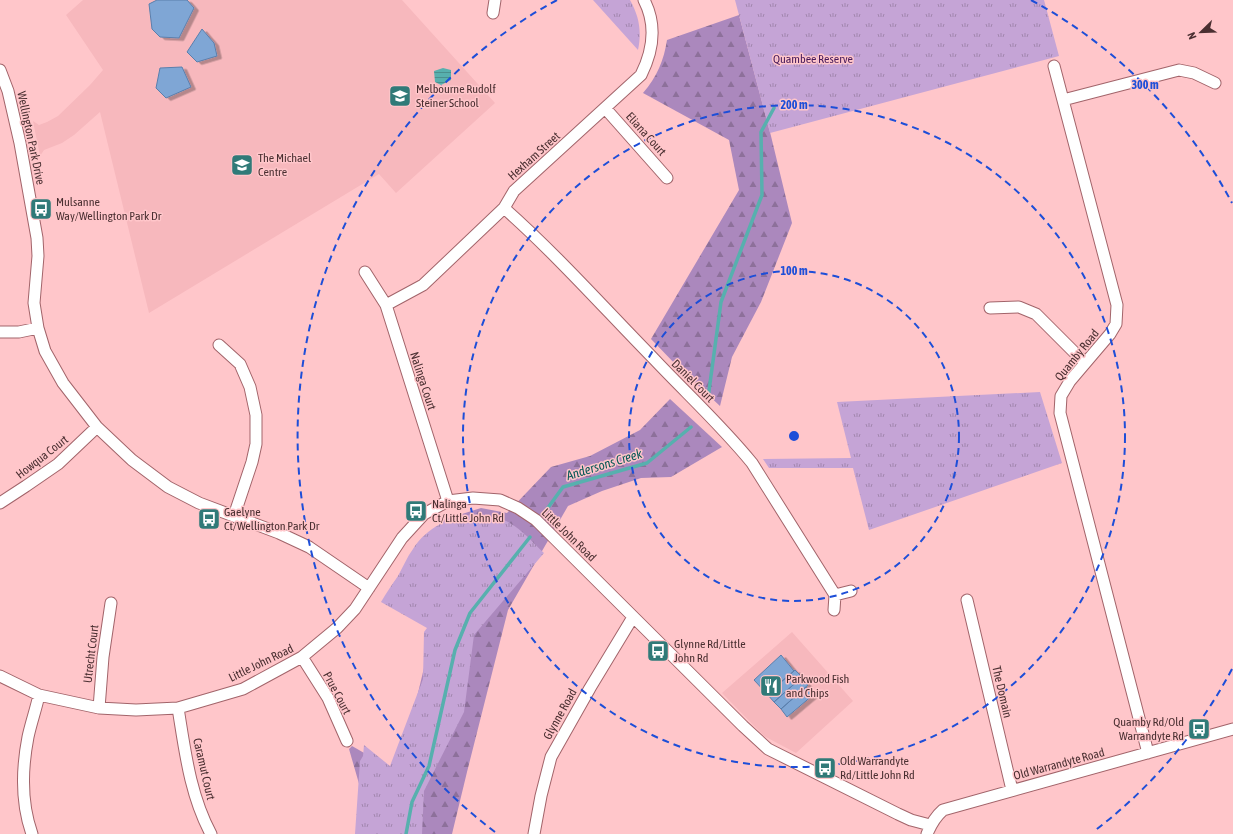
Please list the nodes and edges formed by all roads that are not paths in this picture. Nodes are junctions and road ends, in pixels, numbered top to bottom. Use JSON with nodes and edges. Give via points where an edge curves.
{"nodes":[{"id":1,"x":495,"y":0,"type":"edge"},
{"id":2,"x":644,"y":0,"type":"edge"},
{"id":3,"x":493,"y":13,"type":"dead end"},
{"id":4,"x":1054,"y":66,"type":"dead end"},
{"id":5,"x":0,"y":70,"type":"edge"},
{"id":6,"x":1215,"y":83,"type":"dead end"},
{"id":7,"x":1063,"y":100,"type":"junction"},
{"id":8,"x":605,"y":108,"type":"junction"},
{"id":9,"x":667,"y":178,"type":"dead end"},
{"id":10,"x":504,"y":208,"type":"junction"},
{"id":11,"x":365,"y":272,"type":"dead end"},
{"id":12,"x":386,"y":305,"type":"junction"},
{"id":13,"x":990,"y":308,"type":"dead end"},
{"id":14,"x":38,"y":328,"type":"junction"},
{"id":15,"x":0,"y":332,"type":"edge"},
{"id":16,"x":218,"y":345,"type":"dead end"},
{"id":17,"x":1085,"y":363,"type":"junction"},
{"id":18,"x":97,"y":427,"type":"junction"},
{"id":19,"x":448,"y":501,"type":"junction"},
{"id":20,"x":0,"y":503,"type":"edge"},
{"id":21,"x":234,"y":516,"type":"junction"},
{"id":22,"x":369,"y":588,"type":"junction"},
{"id":23,"x":851,"y":592,"type":"dead end"},
{"id":24,"x":835,"y":595,"type":"junction"},
{"id":25,"x":967,"y":600,"type":"dead end"},
{"id":26,"x":111,"y":603,"type":"dead end"},
{"id":27,"x":834,"y":610,"type":"dead end"},
{"id":28,"x":634,"y":617,"type":"junction"},
{"id":29,"x":302,"y":657,"type":"junction"},
{"id":30,"x":0,"y":676,"type":"edge"},
{"id":31,"x":39,"y":695,"type":"junction"},
{"id":32,"x":99,"y":708,"type":"junction"},
{"id":33,"x":178,"y":708,"type":"junction"},
{"id":34,"x":1233,"y":729,"type":"edge"},
{"id":35,"x":347,"y":741,"type":"dead end"},
{"id":36,"x":1148,"y":753,"type":"junction"},
{"id":37,"x":1012,"y":790,"type":"junction"},
{"id":38,"x":929,"y":830,"type":"edge"},
{"id":39,"x":32,"y":834,"type":"edge"},
{"id":40,"x":211,"y":834,"type":"edge"},
{"id":41,"x":534,"y":834,"type":"edge"}],
"edges":[{"from":1,"to":3,"type":"street"},
{"from":2,"to":8,"type":"street","name":"Hexham Street","via":[[652,19],[652,44],[647,62],[640,75]]},
{"from":4,"to":7,"type":"street","name":"Quamby Road"},
{"from":5,"to":14,"type":"street","name":"Wellington Park Drive","via":[[8,91],[37,238],[34,303]]},
{"from":6,"to":7,"type":"street","via":[[1194,73],[1179,70]]},
{"from":7,"to":17,"type":"street","name":"Quamby Road","via":[[1117,305],[1116,324]]},
{"from":8,"to":9,"type":"street","name":"Eliana Court"},
{"from":8,"to":10,"type":"street","name":"Hexham Street","via":[[514,191]]},
{"from":10,"to":12,"type":"street","name":"Hexham Street","via":[[423,285]]},
{"from":10,"to":24,"type":"street","name":"Daniel Court","via":[[537,238],[721,427],[752,463]]},
{"from":11,"to":12,"type":"street","name":"Nalinga Court"},
{"from":12,"to":19,"type":"street","name":"Nalinga Court"},
{"from":13,"to":17,"type":"street","via":[[1019,307],[1036,314]]},
{"from":14,"to":15,"type":"street"},
{"from":14,"to":18,"type":"street","name":"Wellington Park Drive","via":[[45,351],[63,383]]},
{"from":16,"to":21,"type":"street","via":[[240,364],[250,387],[256,415],[256,444]]},
{"from":17,"to":36,"type":"street","name":"Quamby Road","via":[[1061,396],[1060,413]]},
{"from":18,"to":20,"type":"street","name":"Howqua Court","via":[[58,464]]},
{"from":18,"to":21,"type":"street","name":"Wellington Park Drive","via":[[132,460],[168,487],[199,503]]},
{"from":19,"to":22,"type":"street","name":"Little John Road","via":[[424,514],[402,538]]},
{"from":19,"to":28,"type":"street","name":"Little John Road","via":[[473,498],[500,500],[518,508],[536,520]]},
{"from":21,"to":22,"type":"street","name":"Wellington Park Drive","via":[[309,547]]},
{"from":22,"to":29,"type":"street","name":"Little John Road","via":[[355,609],[337,628]]},
{"from":23,"to":24,"type":"street"},
{"from":24,"to":27,"type":"street"},
{"from":25,"to":37,"type":"street","name":"The Domain"},
{"from":26,"to":32,"type":"street","name":"Utrecht Court"},
{"from":28,"to":38,"type":"street","name":"Little John Road","via":[[768,749]]},
{"from":28,"to":41,"type":"street","name":"Glynne Road","via":[[590,688],[552,757]]},
{"from":29,"to":33,"type":"street","name":"Little John Road","via":[[243,689]]},
{"from":29,"to":35,"type":"street","name":"Prue Court","via":[[328,698]]},
{"from":30,"to":31,"type":"street","name":"Little John Road"},
{"from":31,"to":32,"type":"street","name":"Little John Road"},
{"from":31,"to":39,"type":"street","via":[[28,736],[23,779],[27,819]]},
{"from":32,"to":33,"type":"street","name":"Little John Road"},
{"from":33,"to":40,"type":"street","name":"Caramut Court","via":[[193,790]]},
{"from":34,"to":36,"type":"street","name":"Old Warrandyte Road"},
{"from":36,"to":37,"type":"street","name":"Old Warrandyte Road"},
{"from":37,"to":38,"type":"street","name":"Old Warrandyte Road","via":[[943,810]]}]}
